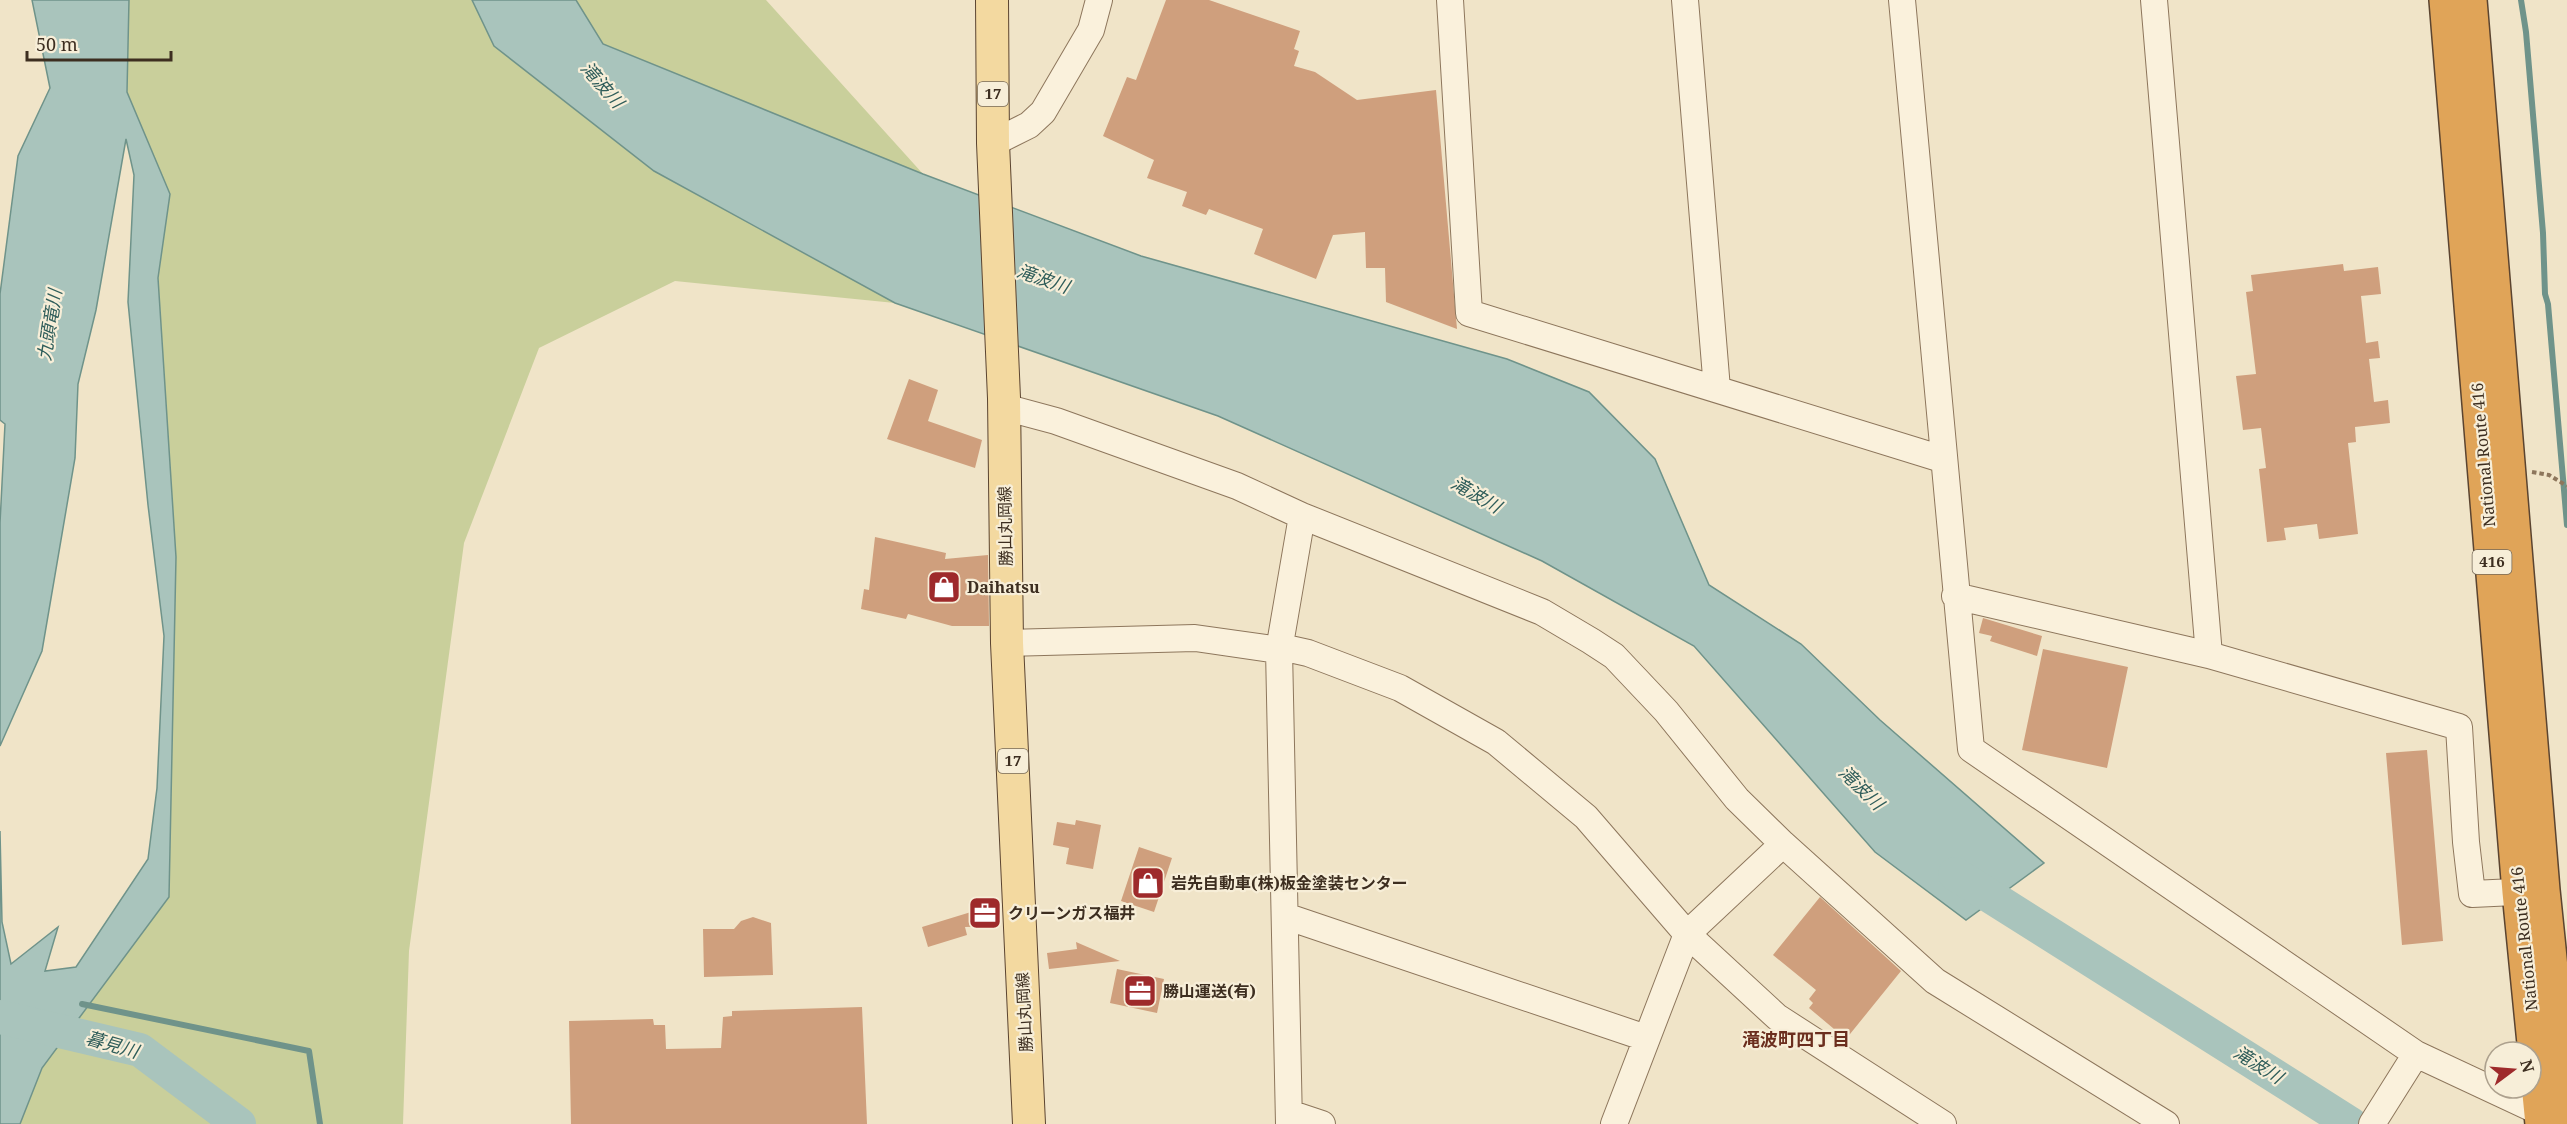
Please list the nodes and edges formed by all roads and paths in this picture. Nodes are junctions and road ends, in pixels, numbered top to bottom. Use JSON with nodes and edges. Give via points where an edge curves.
{"nodes":[{"id":1,"x":992,"y":0,"type":"edge"},
{"id":2,"x":1099,"y":0,"type":"edge"},
{"id":3,"x":1450,"y":0,"type":"edge"},
{"id":4,"x":1685,"y":0,"type":"edge"},
{"id":5,"x":1902,"y":0,"type":"edge"},
{"id":6,"x":2154,"y":0,"type":"edge"},
{"id":7,"x":2445,"y":0,"type":"edge"},
{"id":8,"x":2470,"y":0,"type":"edge"},
{"id":9,"x":993,"y":143,"type":"junction"},
{"id":10,"x":1717,"y":389,"type":"junction"},
{"id":11,"x":1004,"y":402,"type":"junction"},
{"id":12,"x":1942,"y":459,"type":"junction"},
{"id":13,"x":1302,"y":516,"type":"junction"},
{"id":14,"x":1955,"y":596,"type":"junction"},
{"id":15,"x":1007,"y":643,"type":"junction"},
{"id":16,"x":1279,"y":650,"type":"junction"},
{"id":17,"x":2209,"y":655,"type":"junction"},
{"id":18,"x":1783,"y":844,"type":"junction"},
{"id":19,"x":2531,"y":891,"type":"junction"},
{"id":20,"x":1285,"y":916,"type":"junction"},
{"id":21,"x":1687,"y":934,"type":"junction"},
{"id":22,"x":1646,"y":1038,"type":"junction"},
{"id":23,"x":2416,"y":1054,"type":"junction"},
{"id":24,"x":1289,"y":1118,"type":"edge"},
{"id":25,"x":2554,"y":1121,"type":"edge"},
{"id":26,"x":2156,"y":1122,"type":"edge"},
{"id":27,"x":1029,"y":1124,"type":"edge"},
{"id":28,"x":1322,"y":1124,"type":"edge"},
{"id":29,"x":1614,"y":1124,"type":"edge"},
{"id":30,"x":1943,"y":1124,"type":"edge"},
{"id":31,"x":2372,"y":1124,"type":"edge"}],
"edges":[{"from":1,"to":9,"type":"main road","name":"勝山丸岡線","number":"17"},
{"from":2,"to":9,"type":"street","via":[[1091,30],[1042,112],[1029,125]]},
{"from":3,"to":10,"type":"street","via":[[1469,313]]},
{"from":4,"to":10,"type":"street"},
{"from":5,"to":12,"type":"street"},
{"from":6,"to":17,"type":"street"},
{"from":7,"to":19,"type":"highway","name":"National Route 416","number":"416"},
{"from":8,"to":19,"type":"highway","name":"National Route 416","number":"416"},
{"from":9,"to":11,"type":"main road","name":"勝山丸岡線","number":"17"},
{"from":10,"to":12,"type":"street"},
{"from":11,"to":13,"type":"street","via":[[1237,486]]},
{"from":11,"to":15,"type":"main road","name":"勝山丸岡線","number":"17"},
{"from":12,"to":14,"type":"street"},
{"from":13,"to":16,"type":"street"},
{"from":13,"to":18,"type":"street","via":[[1542,612],[1614,656],[1666,711],[1737,799]]},
{"from":14,"to":17,"type":"street"},
{"from":14,"to":23,"type":"street","via":[[1971,749]]},
{"from":15,"to":16,"type":"street","via":[[1195,638]]},
{"from":15,"to":27,"type":"main road","name":"勝山丸岡線","number":"17"},
{"from":16,"to":20,"type":"street"},
{"from":16,"to":21,"type":"street","via":[[1308,653],[1400,688],[1497,742],[1586,817]]},
{"from":17,"to":19,"type":"street","via":[[2459,727],[2472,894]]},
{"from":18,"to":21,"type":"street"},
{"from":18,"to":26,"type":"street","via":[[1935,981]]},
{"from":19,"to":25,"type":"highway","name":"National Route 416","number":"416"},
{"from":20,"to":22,"type":"street"},
{"from":20,"to":24,"type":"street"},
{"from":21,"to":22,"type":"street"},
{"from":21,"to":30,"type":"street","via":[[1777,1017]]},
{"from":22,"to":29,"type":"street"},
{"from":23,"to":25,"type":"street"},
{"from":23,"to":31,"type":"street"},
{"from":24,"to":28,"type":"street"}]}
